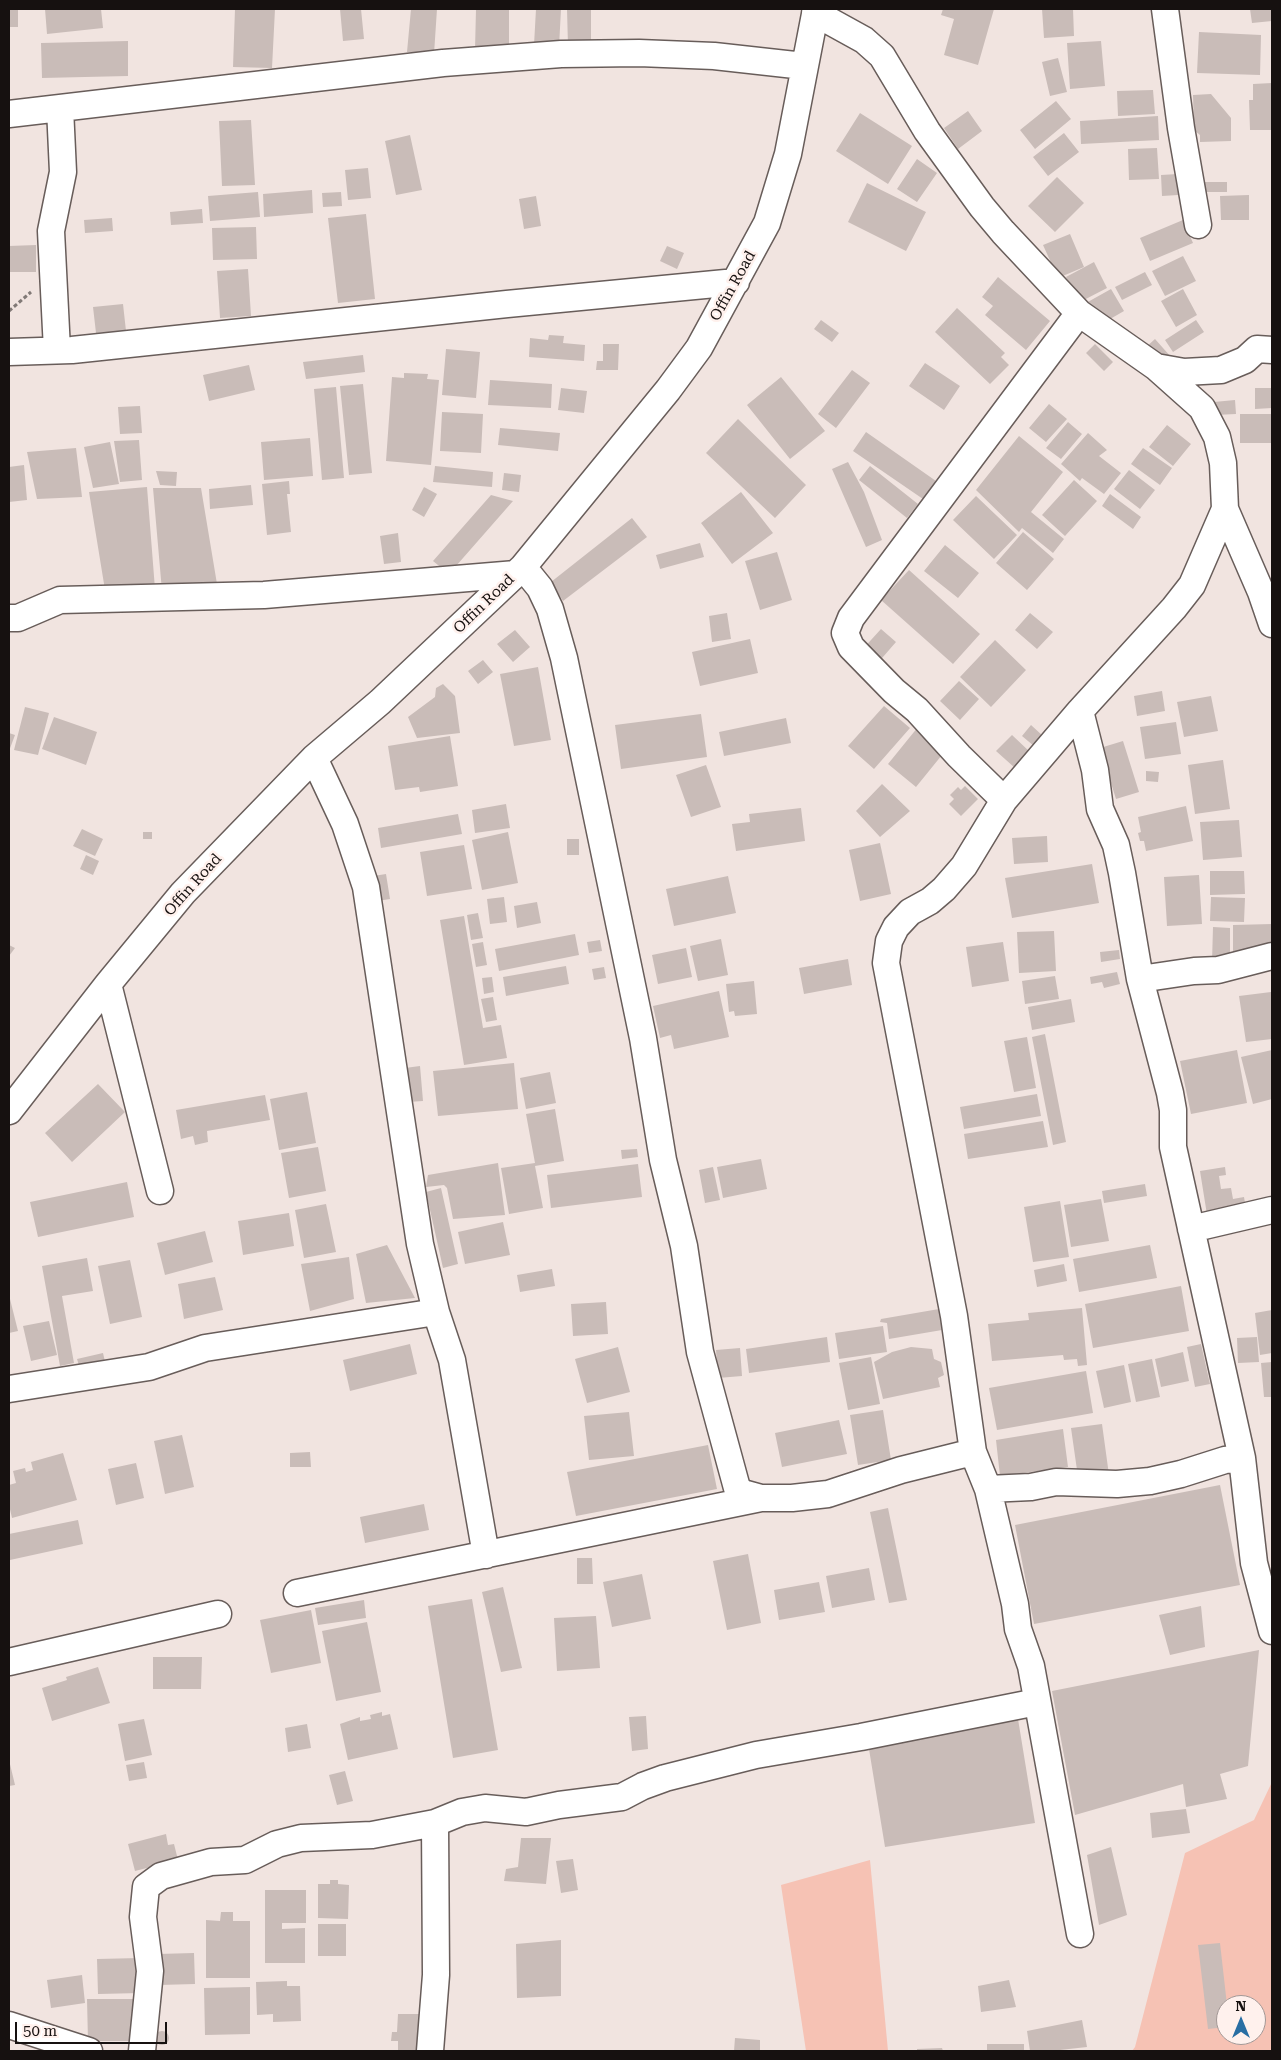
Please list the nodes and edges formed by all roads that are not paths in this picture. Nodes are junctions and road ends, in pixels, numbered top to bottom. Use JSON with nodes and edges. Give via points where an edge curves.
{"nodes":[{"id":1,"x":1165,"y":9,"type":"edge"},
{"id":2,"x":816,"y":11,"type":"edge"},
{"id":3,"x":804,"y":66,"type":"junction"},
{"id":4,"x":60,"y":108,"type":"junction"},
{"id":5,"x":9,"y":114,"type":"edge"},
{"id":6,"x":1198,"y":225,"type":"dead end"},
{"id":7,"x":736,"y":282,"type":"junction"},
{"id":8,"x":1078,"y":313,"type":"junction"},
{"id":9,"x":57,"y":350,"type":"junction"},
{"id":10,"x":1272,"y":350,"type":"edge"},
{"id":11,"x":9,"y":352,"type":"edge"},
{"id":12,"x":1156,"y":368,"type":"junction"},
{"id":13,"x":1225,"y":509,"type":"junction"},
{"id":14,"x":519,"y":570,"type":"junction"},
{"id":15,"x":9,"y":618,"type":"edge"},
{"id":16,"x":1272,"y":624,"type":"edge"},
{"id":17,"x":1080,"y":711,"type":"junction"},
{"id":18,"x":314,"y":758,"type":"junction"},
{"id":19,"x":1004,"y":800,"type":"junction"},
{"id":20,"x":1272,"y":956,"type":"edge"},
{"id":21,"x":1140,"y":979,"type":"junction"},
{"id":22,"x":108,"y":984,"type":"junction"},
{"id":23,"x":9,"y":1111,"type":"edge"},
{"id":24,"x":160,"y":1191,"type":"dead end"},
{"id":25,"x":1272,"y":1210,"type":"edge"},
{"id":26,"x":1191,"y":1229,"type":"junction"},
{"id":27,"x":436,"y":1312,"type":"junction"},
{"id":28,"x":9,"y":1389,"type":"edge"},
{"id":29,"x":973,"y":1452,"type":"junction"},
{"id":30,"x":1242,"y":1458,"type":"junction"},
{"id":31,"x":988,"y":1489,"type":"junction"},
{"id":32,"x":761,"y":1498,"type":"junction"},
{"id":33,"x":486,"y":1556,"type":"junction"},
{"id":34,"x":297,"y":1593,"type":"dead end"},
{"id":35,"x":218,"y":1614,"type":"dead end"},
{"id":36,"x":1272,"y":1631,"type":"edge"},
{"id":37,"x":9,"y":1662,"type":"edge"},
{"id":38,"x":1037,"y":1702,"type":"junction"},
{"id":39,"x":434,"y":1823,"type":"junction"},
{"id":40,"x":1080,"y":1934,"type":"dead end"},
{"id":41,"x":9,"y":2025,"type":"edge"},
{"id":42,"x":89,"y":2051,"type":"edge"},
{"id":43,"x":142,"y":2051,"type":"edge"},
{"id":44,"x":430,"y":2051,"type":"edge"}],
"edges":[{"from":1,"to":6,"type":"street"},
{"from":2,"to":3,"type":"street","name":"Offin Road"},
{"from":2,"to":8,"type":"street","via":[[864,40],[882,56],[927,131],[982,207]]},
{"from":3,"to":4,"type":"street","via":[[714,56],[562,54],[443,63]]},
{"from":3,"to":7,"type":"street","name":"Offin Road","via":[[788,154],[767,223]]},
{"from":4,"to":5,"type":"street"},
{"from":4,"to":9,"type":"street","via":[[63,172],[50,231]]},
{"from":7,"to":9,"type":"street"},
{"from":7,"to":14,"type":"street","name":"Offin Road","via":[[699,348],[668,390]]},
{"from":8,"to":12,"type":"street"},
{"from":8,"to":19,"type":"street","via":[[851,618],[846,633],[851,647]]},
{"from":9,"to":11,"type":"street"},
{"from":10,"to":12,"type":"street","via":[[1257,349],[1245,360],[1221,370],[1184,372]]},
{"from":12,"to":13,"type":"street","via":[[1202,408],[1217,437],[1223,463]]},
{"from":13,"to":16,"type":"street"},
{"from":13,"to":17,"type":"street","via":[[1192,585]]},
{"from":14,"to":15,"type":"street","via":[[264,595],[60,600],[18,618]]},
{"from":14,"to":18,"type":"street","name":"Offin Road","via":[[380,702]]},
{"from":14,"to":32,"type":"street","via":[[540,588],[550,609],[564,658],[641,1028],[663,1160],[684,1246],[700,1352],[734,1482],[743,1493]]},
{"from":17,"to":19,"type":"street"},
{"from":17,"to":21,"type":"street","via":[[1095,770],[1100,808],[1116,845]]},
{"from":18,"to":22,"type":"street","name":"Offin Road","via":[[183,893]]},
{"from":18,"to":27,"type":"street","via":[[345,824],[366,887],[420,1244]]},
{"from":19,"to":29,"type":"street","via":[[964,866],[944,889],[910,912],[896,927],[889,941],[886,963],[954,1316]]},
{"from":20,"to":21,"type":"street","via":[[1218,970]]},
{"from":21,"to":26,"type":"street","via":[[1170,1093],[1173,1147]]},
{"from":22,"to":23,"type":"street","name":"Offin Road"},
{"from":22,"to":24,"type":"street"},
{"from":25,"to":26,"type":"street"},
{"from":26,"to":30,"type":"street"},
{"from":27,"to":28,"type":"street","via":[[205,1348],[149,1367]]},
{"from":27,"to":33,"type":"street","via":[[452,1360]]},
{"from":29,"to":31,"type":"street"},
{"from":29,"to":32,"type":"street","via":[[900,1470],[828,1494]]},
{"from":30,"to":31,"type":"street","via":[[1150,1480],[1117,1484],[1056,1482]]},
{"from":30,"to":36,"type":"street","via":[[1254,1563]]},
{"from":31,"to":38,"type":"street"},
{"from":32,"to":33,"type":"street"},
{"from":33,"to":34,"type":"street"},
{"from":35,"to":37,"type":"street"},
{"from":38,"to":39,"type":"street","via":[[756,1755],[666,1778],[622,1797],[526,1812],[485,1808],[462,1812]]},
{"from":38,"to":40,"type":"street"},
{"from":39,"to":43,"type":"street","via":[[372,1835],[302,1838],[277,1844],[245,1860],[211,1862],[161,1876],[146,1887],[143,1918],[150,1971]]},
{"from":39,"to":44,"type":"street","via":[[436,1975]]},
{"from":41,"to":42,"type":"street"}]}
